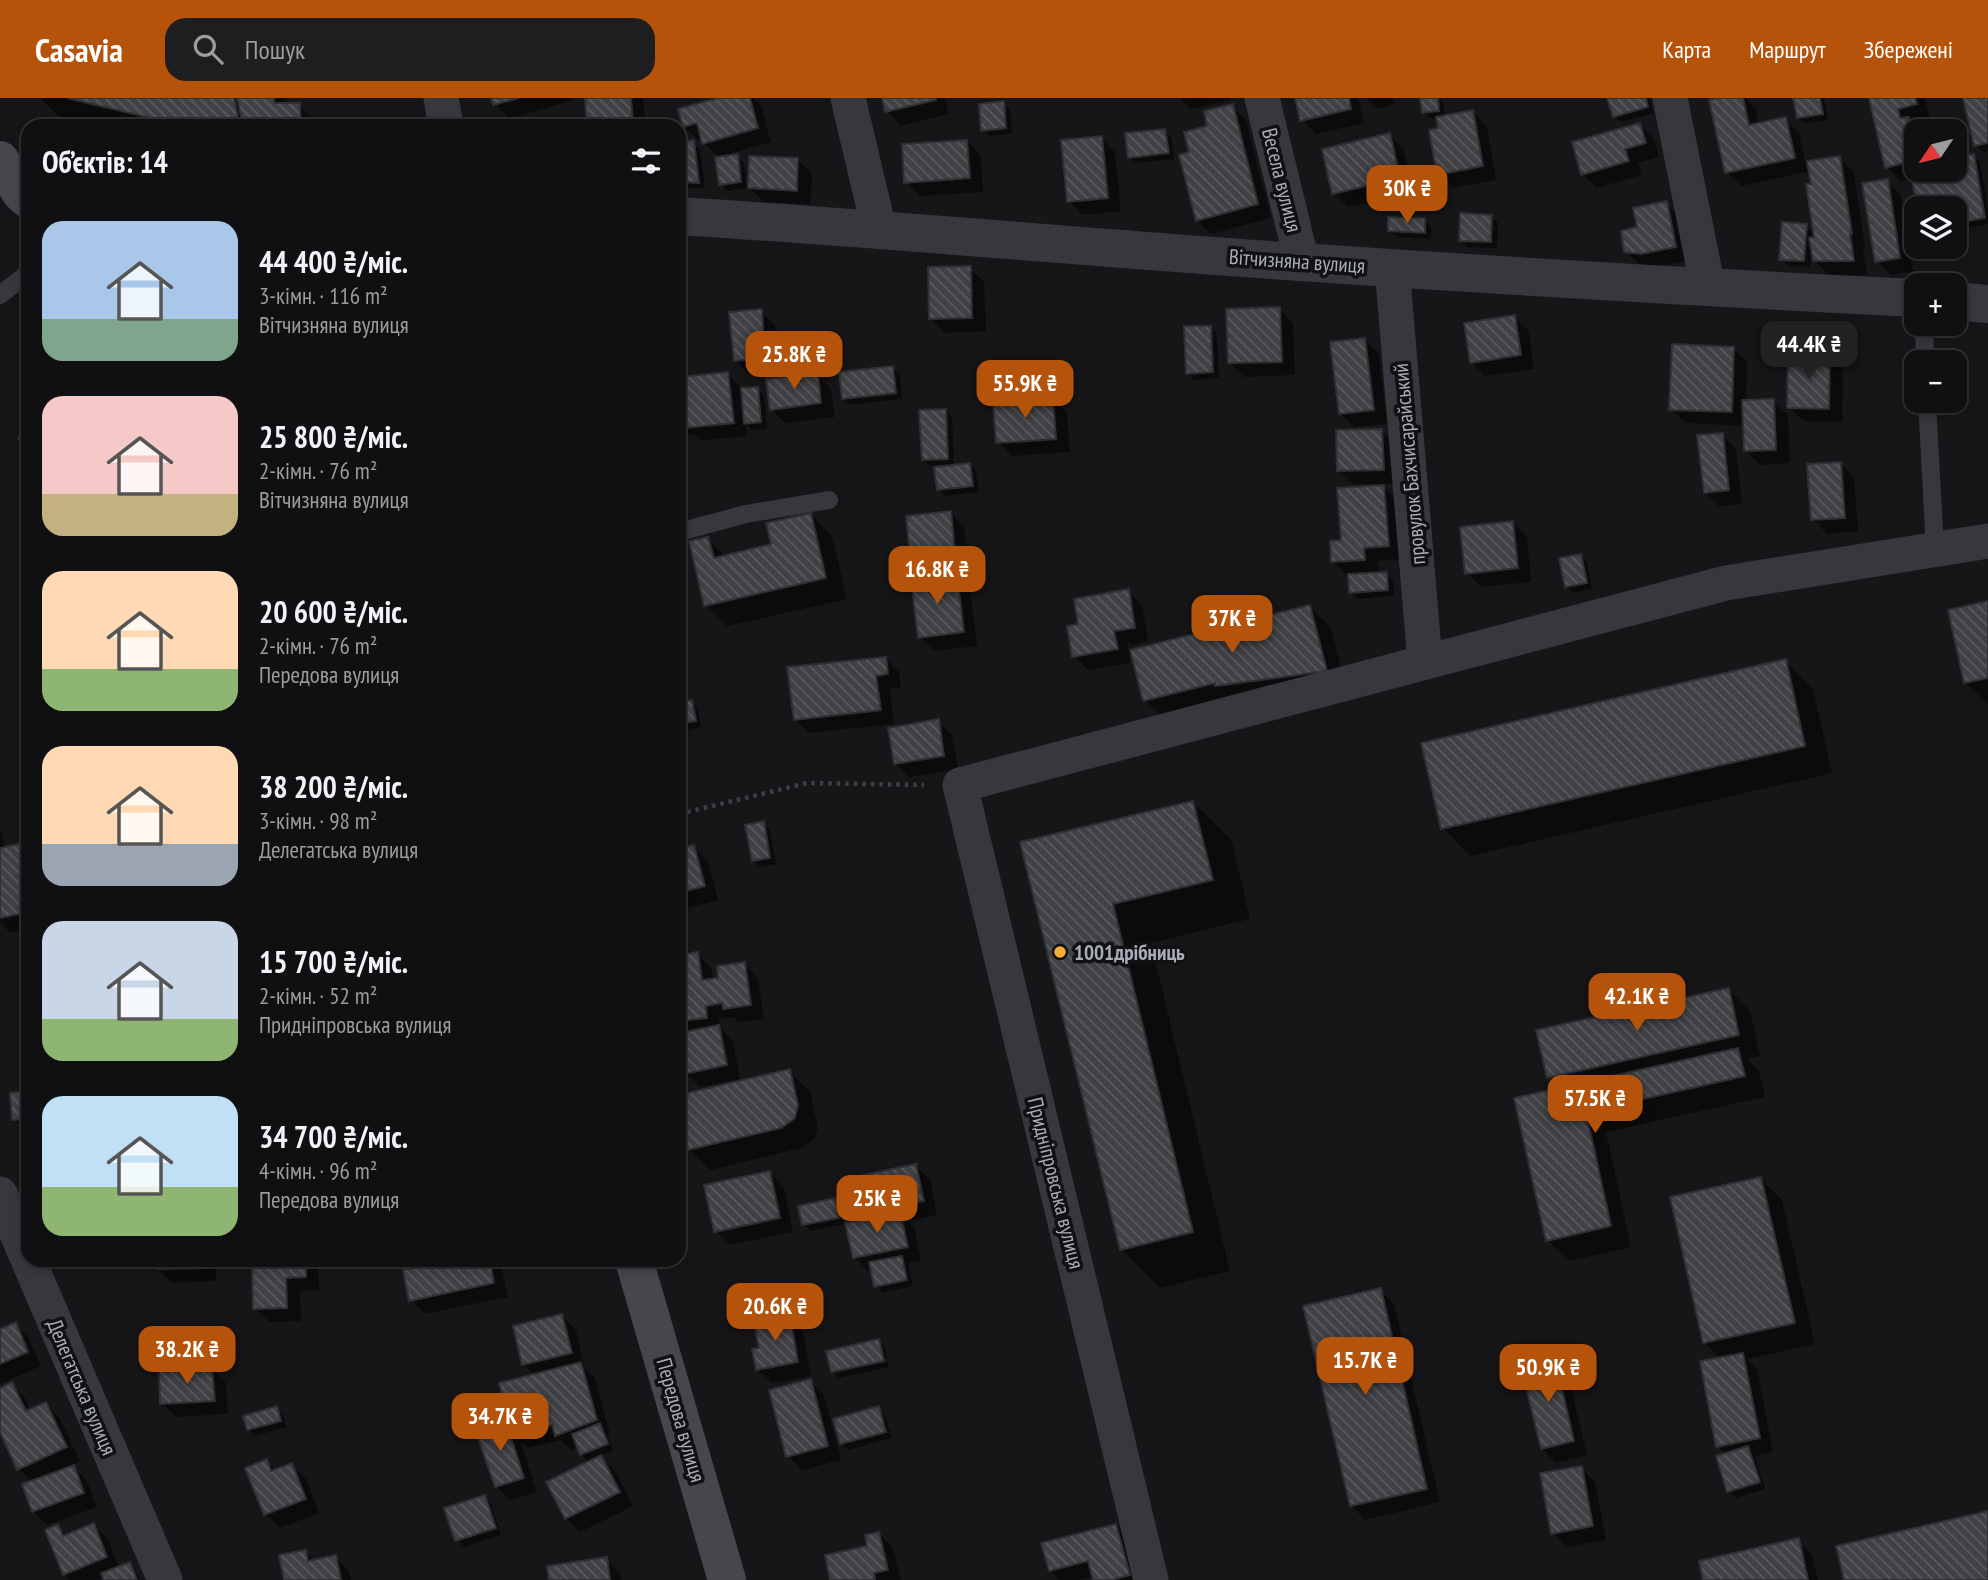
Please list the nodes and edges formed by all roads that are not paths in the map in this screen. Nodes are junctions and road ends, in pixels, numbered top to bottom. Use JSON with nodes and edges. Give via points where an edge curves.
{"nodes":[{"id":1,"x":441,"y":98,"type":"edge"},
{"id":2,"x":848,"y":98,"type":"edge"},
{"id":3,"x":1262,"y":98,"type":"edge"},
{"id":4,"x":1670,"y":98,"type":"edge"},
{"id":5,"x":445,"y":119,"type":"edge"},
{"id":6,"x":8,"y":166,"type":"edge"},
{"id":7,"x":21,"y":193,"type":"edge"},
{"id":8,"x":686,"y":216,"type":"edge"},
{"id":9,"x":879,"y":229,"type":"junction"},
{"id":10,"x":1302,"y":262,"type":"junction"},
{"id":11,"x":1392,"y":267,"type":"junction"},
{"id":12,"x":21,"y":278,"type":"edge"},
{"id":13,"x":1708,"y":288,"type":"junction"},
{"id":14,"x":0,"y":295,"type":"edge"},
{"id":15,"x":1904,"y":297,"type":"edge"},
{"id":16,"x":1967,"y":302,"type":"edge"},
{"id":17,"x":1988,"y":304,"type":"edge"},
{"id":18,"x":1928,"y":413,"type":"edge"},
{"id":19,"x":829,"y":500,"type":"dead end"},
{"id":20,"x":686,"y":531,"type":"edge"},
{"id":21,"x":1988,"y":541,"type":"edge"},
{"id":22,"x":1935,"y":550,"type":"junction"},
{"id":23,"x":1425,"y":662,"type":"junction"},
{"id":24,"x":0,"y":1194,"type":"edge"},
{"id":25,"x":21,"y":1243,"type":"edge"},
{"id":26,"x":31,"y":1267,"type":"edge"},
{"id":27,"x":637,"y":1267,"type":"edge"},
{"id":28,"x":165,"y":1580,"type":"edge"},
{"id":29,"x":727,"y":1580,"type":"edge"},
{"id":30,"x":1151,"y":1580,"type":"edge"}],
"edges":[{"from":1,"to":5,"type":"street"},
{"from":2,"to":9,"type":"street"},
{"from":3,"to":10,"type":"street","name":"Весела вулиця"},
{"from":4,"to":13,"type":"street"},
{"from":6,"to":7,"type":"main road"},
{"from":8,"to":9,"type":"street","name":"Вітчизняна вулиця"},
{"from":9,"to":10,"type":"street","name":"Вітчизняна вулиця"},
{"from":10,"to":11,"type":"street","name":"Вітчизняна вулиця"},
{"from":11,"to":13,"type":"street","name":"Вітчизняна вулиця"},
{"from":11,"to":23,"type":"street","name":"провулок Бахчисарайський"},
{"from":12,"to":14,"type":"lane"},
{"from":13,"to":15,"type":"street","name":"Вітчизняна вулиця"},
{"from":16,"to":17,"type":"street"},
{"from":18,"to":22,"type":"lane"},
{"from":19,"to":20,"type":"lane","via":[[746,514]]},
{"from":21,"to":22,"type":"street"},
{"from":22,"to":23,"type":"street","via":[[1726,583]]},
{"from":23,"to":30,"type":"street","name":"Придніпровська вулиця","via":[[960,785]]},
{"from":24,"to":25,"type":"street","name":"Делегатська вулиця"},
{"from":26,"to":28,"type":"street","name":"Делегатська вулиця"},
{"from":27,"to":29,"type":"main road","name":"Передова вулиця"}]}
